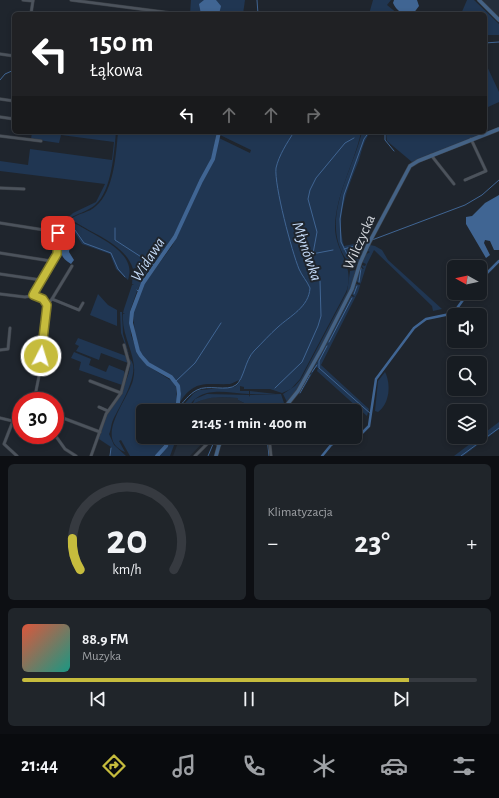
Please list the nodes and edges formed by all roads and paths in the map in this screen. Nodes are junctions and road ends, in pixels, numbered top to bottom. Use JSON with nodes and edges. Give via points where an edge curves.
{"nodes":[{"id":1,"x":23,"y":0,"type":"edge"},
{"id":2,"x":71,"y":0,"type":"edge"},
{"id":3,"x":479,"y":0,"type":"edge"},
{"id":4,"x":33,"y":1,"type":"edge"},
{"id":5,"x":31,"y":12,"type":"edge"},
{"id":6,"x":163,"y":12,"type":"edge"},
{"id":7,"x":499,"y":20,"type":"edge"},
{"id":8,"x":0,"y":54,"type":"edge"},
{"id":9,"x":12,"y":56,"type":"edge"},
{"id":10,"x":0,"y":99,"type":"edge"},
{"id":11,"x":12,"y":101,"type":"edge"},
{"id":12,"x":0,"y":118,"type":"edge"},
{"id":13,"x":12,"y":119,"type":"edge"},
{"id":14,"x":499,"y":129,"type":"edge"},
{"id":15,"x":487,"y":133,"type":"edge"},
{"id":16,"x":485,"y":134,"type":"edge"},
{"id":17,"x":0,"y":136,"type":"edge"},
{"id":18,"x":471,"y":139,"type":"junction"},
{"id":19,"x":41,"y":141,"type":"dead end"},
{"id":20,"x":431,"y":156,"type":"junction"},
{"id":21,"x":465,"y":180,"type":"dead end"},
{"id":22,"x":454,"y":184,"type":"dead end"},
{"id":23,"x":0,"y":188,"type":"edge"},
{"id":24,"x":24,"y":189,"type":"dead end"},
{"id":25,"x":0,"y":223,"type":"edge"},
{"id":26,"x":0,"y":253,"type":"edge"},
{"id":27,"x":51,"y":261,"type":"junction"},
{"id":28,"x":71,"y":267,"type":"dead end"},
{"id":29,"x":0,"y":274,"type":"edge"},
{"id":30,"x":41,"y":280,"type":"junction"},
{"id":31,"x":0,"y":294,"type":"edge"},
{"id":32,"x":33,"y":295,"type":"junction"},
{"id":33,"x":52,"y":299,"type":"junction"},
{"id":34,"x":82,"y":303,"type":"dead end"},
{"id":35,"x":47,"y":305,"type":"junction"},
{"id":36,"x":10,"y":328,"type":"dead end"},
{"id":37,"x":124,"y":345,"type":"dead end"},
{"id":38,"x":0,"y":350,"type":"edge"},
{"id":39,"x":90,"y":382,"type":"dead end"},
{"id":40,"x":36,"y":392,"type":"edge"},
{"id":41,"x":121,"y":393,"type":"junction"},
{"id":42,"x":288,"y":404,"type":"edge"},
{"id":43,"x":99,"y":408,"type":"dead end"},
{"id":44,"x":108,"y":411,"type":"junction"},
{"id":45,"x":0,"y":418,"type":"edge"},
{"id":46,"x":64,"y":418,"type":"edge"},
{"id":47,"x":12,"y":421,"type":"edge"},
{"id":48,"x":12,"y":424,"type":"edge"},
{"id":49,"x":100,"y":432,"type":"junction"},
{"id":50,"x":61,"y":444,"type":"edge"},
{"id":51,"x":208,"y":444,"type":"edge"},
{"id":52,"x":218,"y":444,"type":"edge"},
{"id":53,"x":270,"y":444,"type":"edge"},
{"id":54,"x":16,"y":456,"type":"edge"},
{"id":55,"x":76,"y":456,"type":"edge"},
{"id":56,"x":91,"y":456,"type":"edge"},
{"id":57,"x":194,"y":456,"type":"edge"},
{"id":58,"x":216,"y":456,"type":"edge"},
{"id":59,"x":271,"y":456,"type":"edge"}],
"edges":[{"from":1,"to":4,"type":"street"},
{"from":2,"to":6,"type":"street"},
{"from":3,"to":7,"type":"street"},
{"from":4,"to":5,"type":"street"},
{"from":8,"to":9,"type":"street"},
{"from":10,"to":11,"type":"street"},
{"from":12,"to":13,"type":"street"},
{"from":14,"to":15,"type":"street","name":"Wilczycka"},
{"from":16,"to":18,"type":"street","name":"Wilczycka"},
{"from":17,"to":19,"type":"street"},
{"from":18,"to":20,"type":"street","name":"Wilczycka"},
{"from":18,"to":21,"type":"street","via":[[486,171]]},
{"from":20,"to":22,"type":"street"},
{"from":20,"to":42,"type":"street","name":"Wilczycka","via":[[415,162],[406,173],[365,251],[350,294],[304,382]]},
{"from":23,"to":24,"type":"street"},
{"from":25,"to":27,"type":"street","via":[[56,232],[58,251]]},
{"from":26,"to":27,"type":"street"},
{"from":27,"to":30,"type":"street"},
{"from":28,"to":33,"type":"street"},
{"from":29,"to":30,"type":"street"},
{"from":30,"to":32,"type":"street"},
{"from":31,"to":32,"type":"street","via":[[25,297]]},
{"from":32,"to":35,"type":"street","via":[[43,299]]},
{"from":33,"to":34,"type":"street","via":[[79,310]]},
{"from":33,"to":35,"type":"street"},
{"from":35,"to":40,"type":"street"},
{"from":36,"to":38,"type":"street","via":[[8,349]]},
{"from":37,"to":41,"type":"street","via":[[129,363]]},
{"from":39,"to":41,"type":"street"},
{"from":41,"to":44,"type":"street"},
{"from":43,"to":44,"type":"street"},
{"from":44,"to":49,"type":"street"},
{"from":45,"to":47,"type":"street"},
{"from":46,"to":49,"type":"street"},
{"from":48,"to":54,"type":"street","via":[[4,444]]},
{"from":49,"to":56,"type":"street"},
{"from":50,"to":55,"type":"street"},
{"from":51,"to":57,"type":"street"},
{"from":52,"to":58,"type":"street"},
{"from":53,"to":59,"type":"street"}]}
